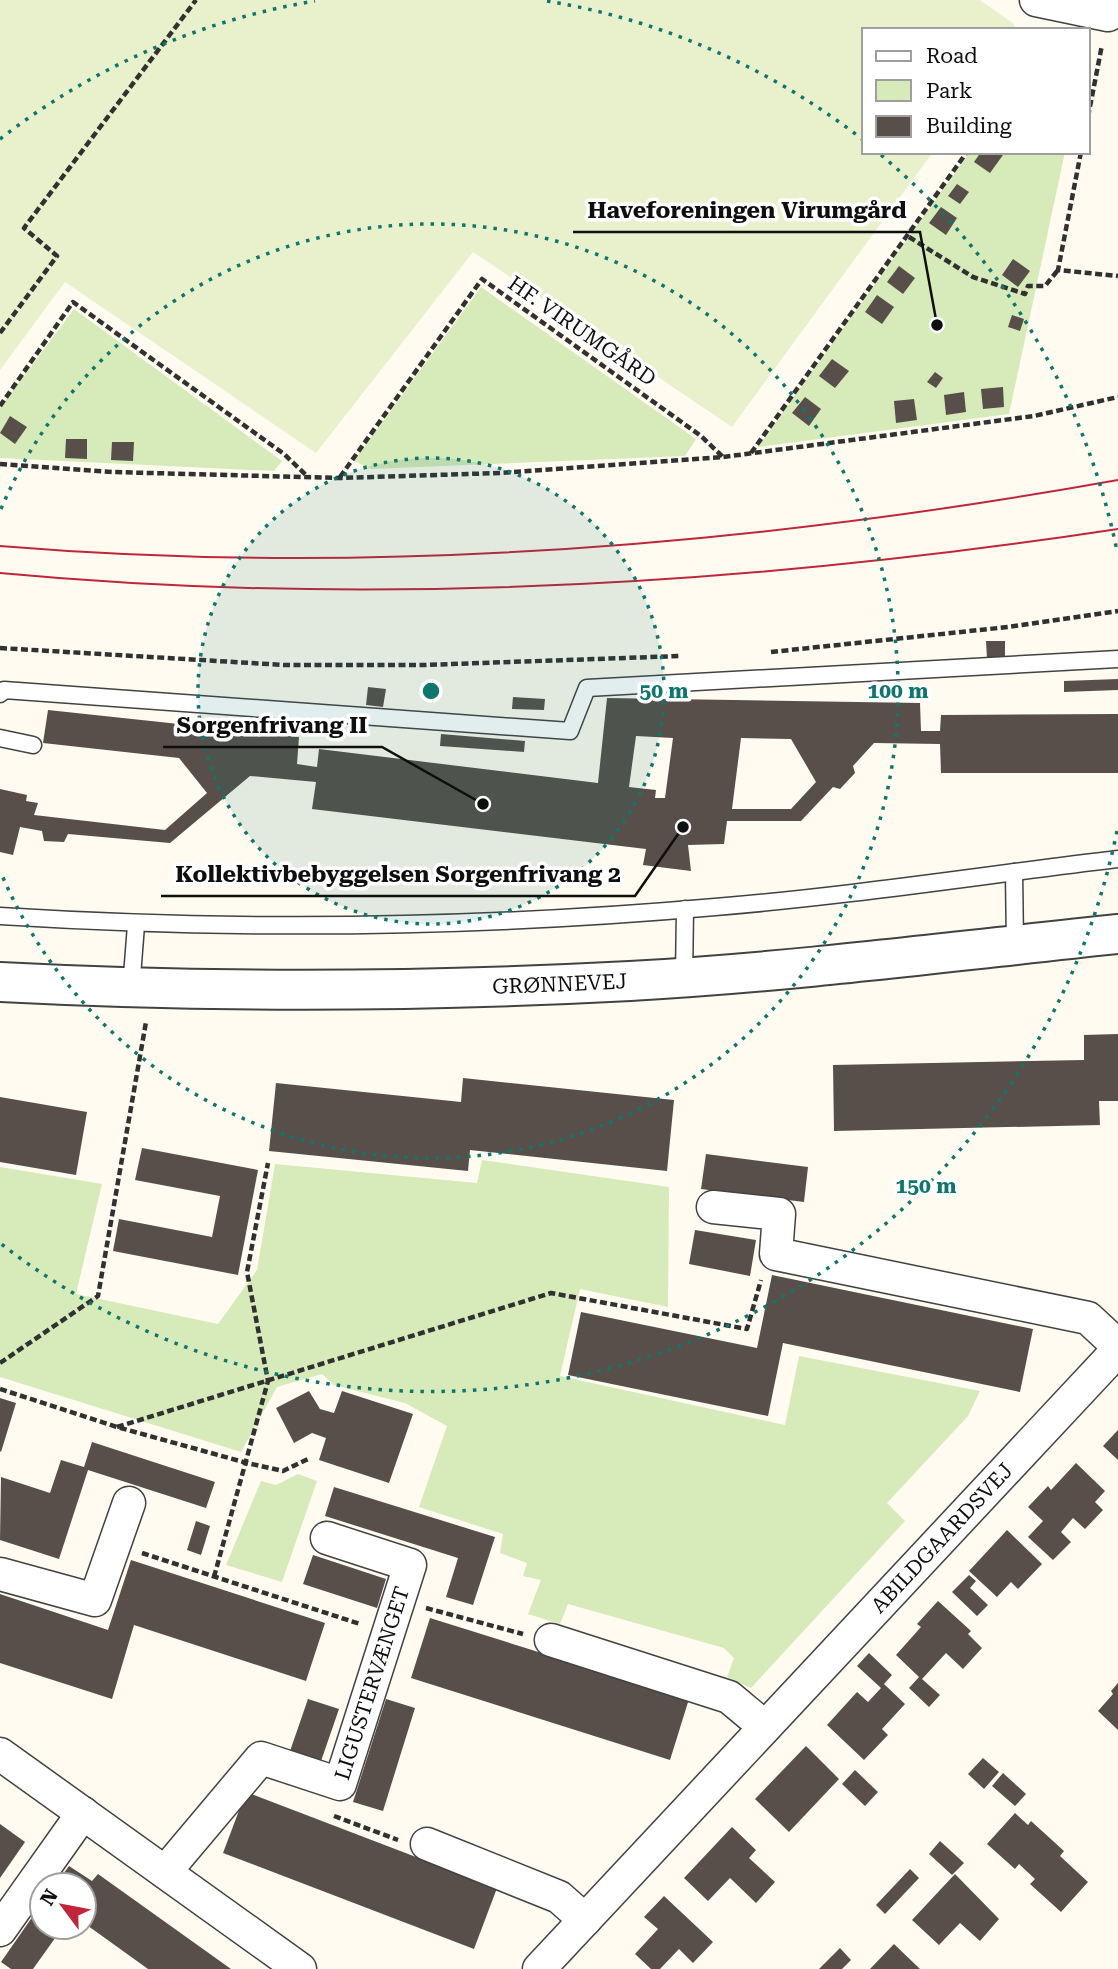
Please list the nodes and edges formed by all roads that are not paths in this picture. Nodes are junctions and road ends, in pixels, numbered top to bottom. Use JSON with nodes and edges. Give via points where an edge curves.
{"nodes":[{"id":1,"x":1036,"y":0,"type":"edge"},
{"id":2,"x":1109,"y":8,"type":"edge"},
{"id":3,"x":1118,"y":659,"type":"edge"},
{"id":4,"x":0,"y":694,"type":"edge"},
{"id":5,"x":0,"y":738,"type":"edge"},
{"id":6,"x":33,"y":744,"type":"dead end"},
{"id":7,"x":1118,"y":859,"type":"edge"},
{"id":8,"x":1014,"y":872,"type":"junction"},
{"id":9,"x":685,"y":909,"type":"junction"},
{"id":10,"x":0,"y":916,"type":"edge"},
{"id":11,"x":136,"y":925,"type":"junction"},
{"id":12,"x":1118,"y":934,"type":"edge"},
{"id":13,"x":1015,"y":945,"type":"junction"},
{"id":14,"x":684,"y":977,"type":"junction"},
{"id":15,"x":0,"y":982,"type":"edge"},
{"id":16,"x":141,"y":989,"type":"junction"},
{"id":17,"x":713,"y":1207,"type":"dead end"},
{"id":18,"x":1118,"y":1348,"type":"edge"},
{"id":19,"x":129,"y":1503,"type":"dead end"},
{"id":20,"x":327,"y":1538,"type":"dead end"},
{"id":21,"x":0,"y":1574,"type":"edge"},
{"id":22,"x":551,"y":1640,"type":"road end"},
{"id":23,"x":765,"y":1727,"type":"junction"},
{"id":24,"x":0,"y":1754,"type":"edge"},
{"id":25,"x":83,"y":1814,"type":"junction"},
{"id":26,"x":427,"y":1844,"type":"dead end"},
{"id":27,"x":165,"y":1872,"type":"junction"},
{"id":28,"x":585,"y":1920,"type":"junction"},
{"id":29,"x":0,"y":1930,"type":"edge"},
{"id":30,"x":300,"y":1969,"type":"edge"},
{"id":31,"x":538,"y":1969,"type":"edge"}],
"edges":[{"from":1,"to":2,"type":"street"},
{"from":3,"to":4,"type":"lane","via":[[587,688],[570,731],[4,690]]},
{"from":5,"to":6,"type":"lane"},
{"from":7,"to":8,"type":"lane"},
{"from":8,"to":9,"type":"lane"},
{"from":8,"to":13,"type":"lane"},
{"from":9,"to":11,"type":"lane","via":[[381,927]]},
{"from":9,"to":14,"type":"lane"},
{"from":10,"to":11,"type":"lane"},
{"from":11,"to":16,"type":"lane"},
{"from":12,"to":13,"type":"street","name":"GRØNNEVEJ"},
{"from":13,"to":14,"type":"street","name":"GRØNNEVEJ"},
{"from":14,"to":16,"type":"street","name":"GRØNNEVEJ","via":[[416,989]]},
{"from":15,"to":16,"type":"street","name":"GRØNNEVEJ"},
{"from":17,"to":18,"type":"street","name":"ABILDGAARDSVEJ","via":[[779,1214],[776,1254],[1088,1318]]},
{"from":18,"to":23,"type":"street","name":"ABILDGAARDSVEJ"},
{"from":19,"to":21,"type":"street","via":[[94,1600]]},
{"from":20,"to":27,"type":"street","name":"LIGUSTERVÆNGET","via":[[410,1565],[340,1784],[261,1758]]},
{"from":22,"to":23,"type":"street","via":[[729,1697]]},
{"from":23,"to":28,"type":"street","name":"ABILDGAARDSVEJ"},
{"from":24,"to":25,"type":"street"},
{"from":25,"to":27,"type":"street"},
{"from":25,"to":29,"type":"street"},
{"from":26,"to":28,"type":"street","via":[[559,1897]]},
{"from":27,"to":30,"type":"street"},
{"from":28,"to":31,"type":"street","name":"ABILDGAARDSVEJ"}]}
